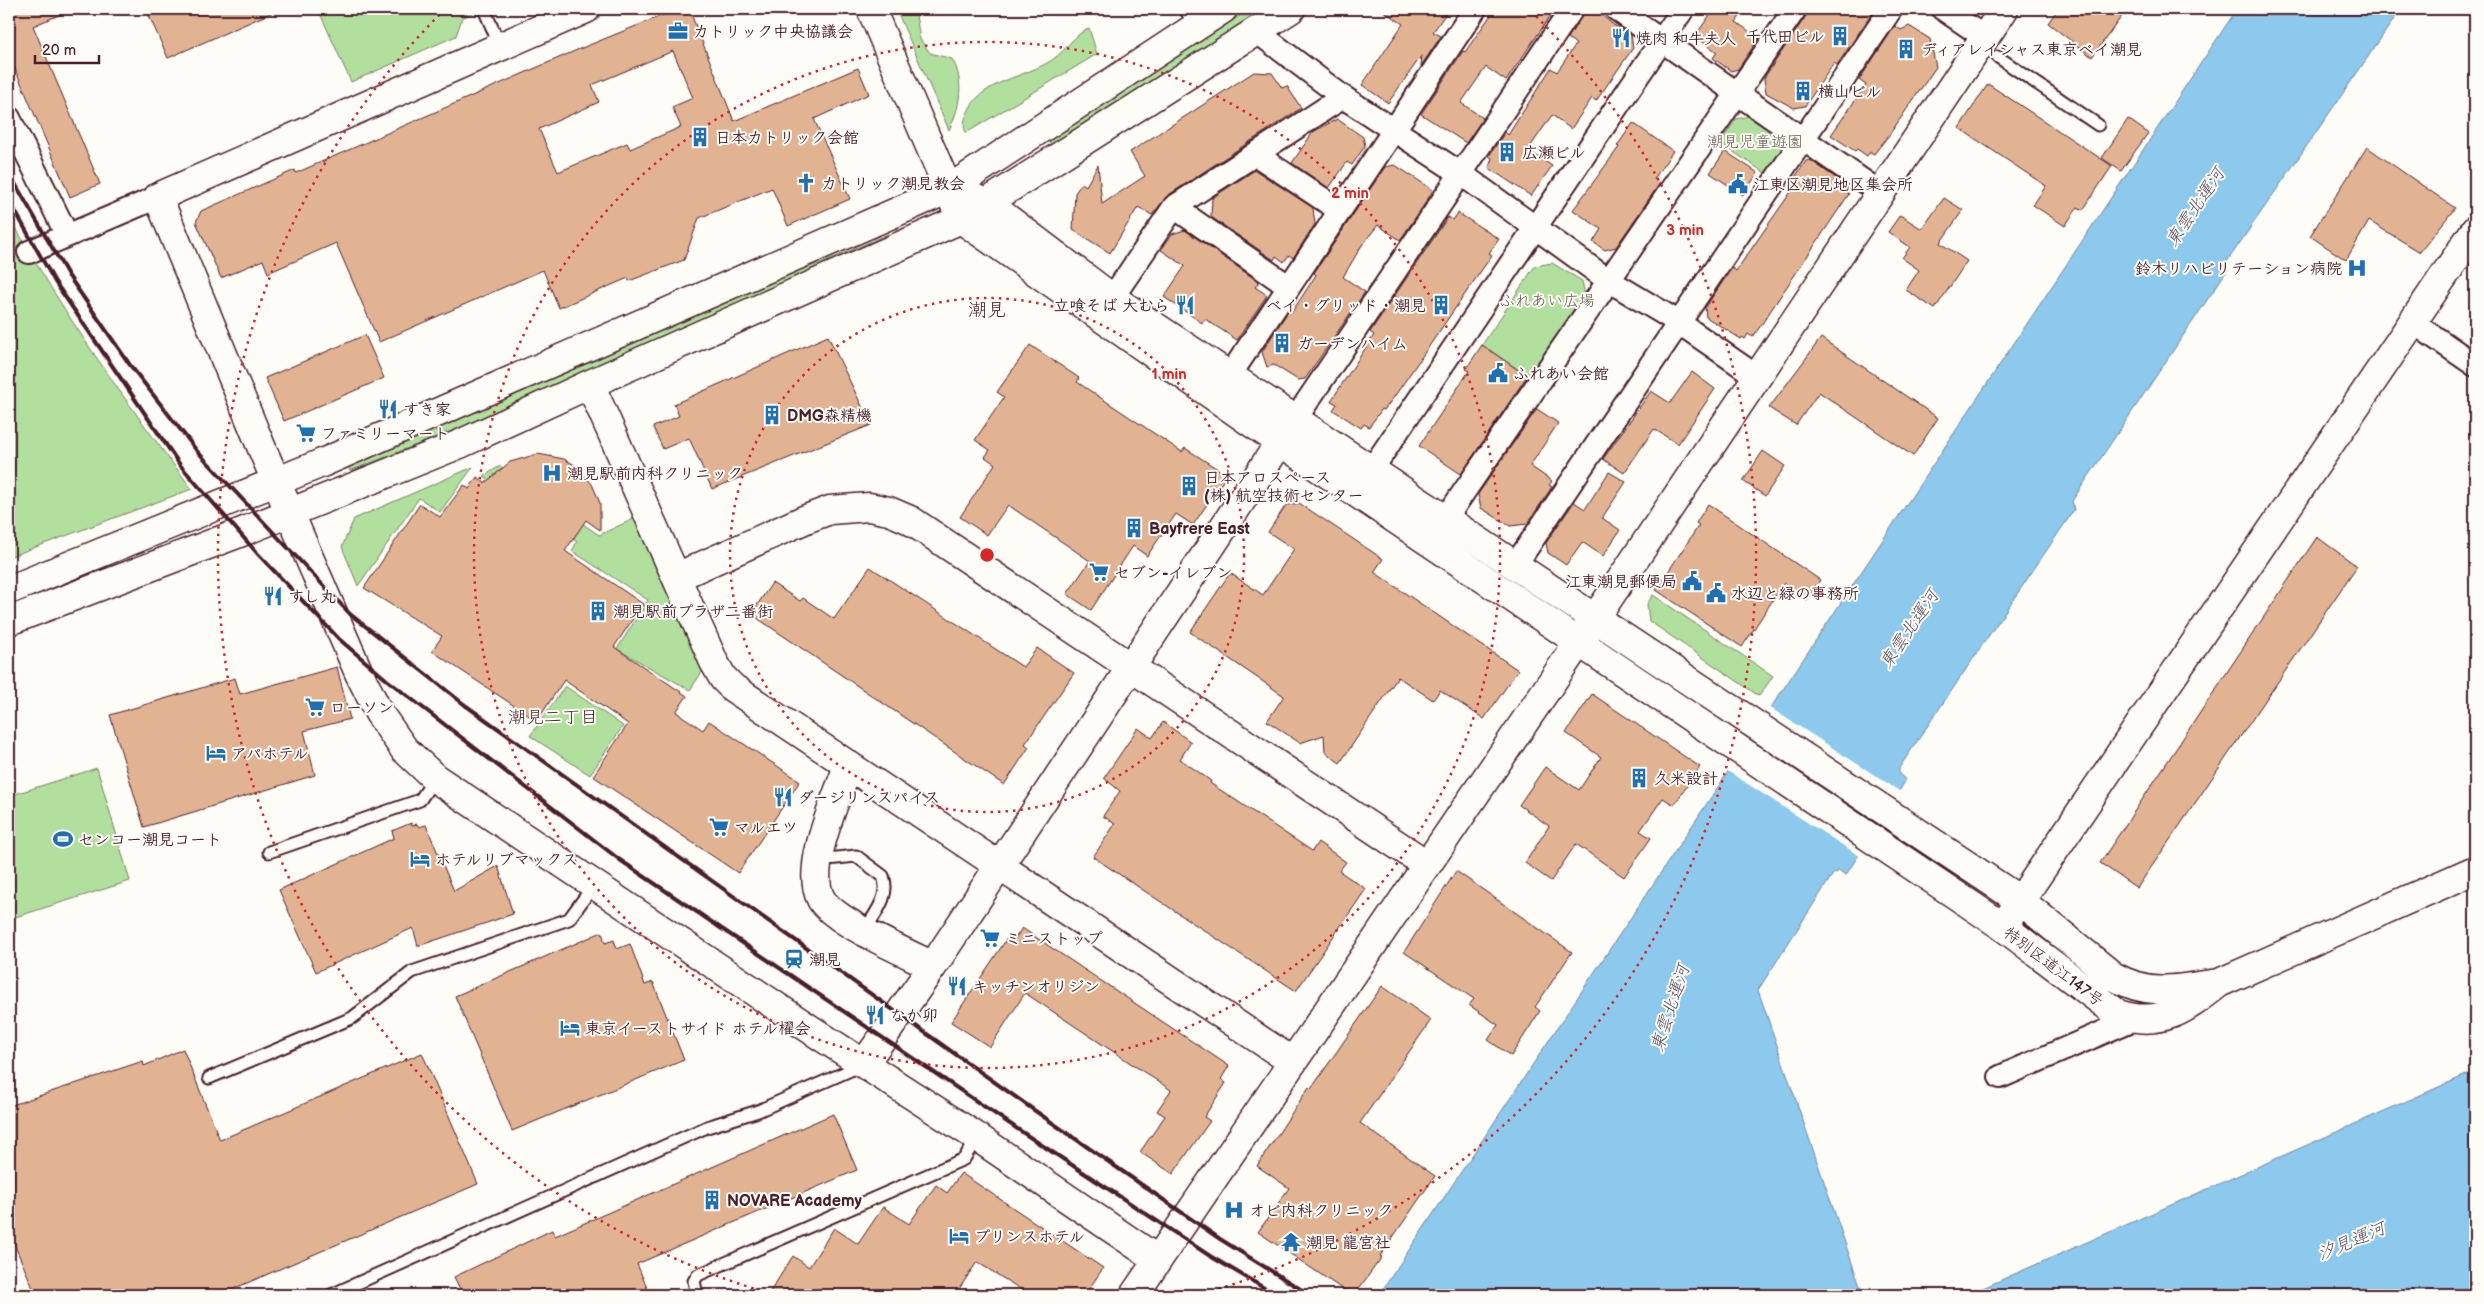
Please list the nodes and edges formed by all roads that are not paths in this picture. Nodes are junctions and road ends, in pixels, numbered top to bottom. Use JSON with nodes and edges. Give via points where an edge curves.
{"nodes":[{"id":1,"x":484,"y":9,"type":"edge"},
{"id":2,"x":586,"y":9,"type":"edge"},
{"id":3,"x":871,"y":9,"type":"edge"},
{"id":4,"x":1223,"y":9,"type":"edge"},
{"id":5,"x":1291,"y":9,"type":"edge"},
{"id":6,"x":1475,"y":9,"type":"edge"},
{"id":7,"x":1572,"y":9,"type":"edge"},
{"id":8,"x":1616,"y":9,"type":"edge"},
{"id":9,"x":1683,"y":9,"type":"edge"},
{"id":10,"x":1794,"y":9,"type":"edge"},
{"id":11,"x":1891,"y":9,"type":"edge"},
{"id":12,"x":1943,"y":9,"type":"edge"},
{"id":13,"x":2004,"y":9,"type":"edge"},
{"id":14,"x":1190,"y":17,"type":"edge"},
{"id":15,"x":1256,"y":31,"type":"junction"},
{"id":16,"x":1662,"y":40,"type":"junction"},
{"id":17,"x":500,"y":46,"type":"junction"},
{"id":18,"x":1991,"y":47,"type":"junction"},
{"id":19,"x":1737,"y":93,"type":"junction"},
{"id":20,"x":1343,"y":97,"type":"junction"},
{"id":21,"x":9,"y":118,"type":"edge"},
{"id":22,"x":2098,"y":125,"type":"dead end"},
{"id":23,"x":1393,"y":129,"type":"junction"},
{"id":24,"x":1803,"y":139,"type":"junction"},
{"id":25,"x":1255,"y":154,"type":"junction"},
{"id":26,"x":1460,"y":173,"type":"junction"},
{"id":27,"x":949,"y":188,"type":"junction"},
{"id":28,"x":1880,"y":192,"type":"junction"},
{"id":29,"x":158,"y":197,"type":"junction"},
{"id":30,"x":987,"y":203,"type":"junction"},
{"id":31,"x":1174,"y":207,"type":"junction"},
{"id":32,"x":1339,"y":210,"type":"junction"},
{"id":33,"x":961,"y":219,"type":"junction"},
{"id":34,"x":1535,"y":226,"type":"junction"},
{"id":35,"x":2475,"y":230,"type":"edge"},
{"id":36,"x":67,"y":235,"type":"junction"},
{"id":37,"x":29,"y":252,"type":"dead end"},
{"id":38,"x":1608,"y":280,"type":"junction"},
{"id":39,"x":1288,"y":286,"type":"junction"},
{"id":40,"x":1112,"y":298,"type":"junction"},
{"id":41,"x":1678,"y":322,"type":"junction"},
{"id":42,"x":2414,"y":323,"type":"junction"},
{"id":43,"x":2475,"y":365,"type":"edge"},
{"id":44,"x":1230,"y":374,"type":"junction"},
{"id":45,"x":1756,"y":376,"type":"junction"},
{"id":46,"x":590,"y":384,"type":"junction"},
{"id":47,"x":1296,"y":418,"type":"junction"},
{"id":48,"x":1280,"y":442,"type":"junction"},
{"id":49,"x":1372,"y":469,"type":"junction"},
{"id":50,"x":276,"y":482,"type":"junction"},
{"id":51,"x":290,"y":512,"type":"junction"},
{"id":52,"x":1446,"y":518,"type":"junction"},
{"id":53,"x":1516,"y":564,"type":"junction"},
{"id":54,"x":676,"y":577,"type":"junction"},
{"id":55,"x":9,"y":590,"type":"edge"},
{"id":56,"x":1596,"y":617,"type":"junction"},
{"id":57,"x":9,"y":621,"type":"edge"},
{"id":58,"x":1579,"y":643,"type":"junction"},
{"id":59,"x":1132,"y":668,"type":"junction"},
{"id":60,"x":848,"y":766,"type":"junction"},
{"id":61,"x":435,"y":778,"type":"junction"},
{"id":62,"x":270,"y":852,"type":"dead end"},
{"id":63,"x":818,"y":860,"type":"junction"},
{"id":64,"x":1426,"y":864,"type":"junction"},
{"id":65,"x":998,"y":867,"type":"junction"},
{"id":66,"x":2475,"y":870,"type":"edge"},
{"id":67,"x":595,"y":883,"type":"junction"},
{"id":68,"x":2021,"y":901,"type":"junction"},
{"id":69,"x":2002,"y":926,"type":"junction"},
{"id":70,"x":864,"y":932,"type":"junction"},
{"id":71,"x":933,"y":966,"type":"junction"},
{"id":72,"x":2219,"y":983,"type":"junction"},
{"id":73,"x":2134,"y":1019,"type":"junction"},
{"id":74,"x":1293,"y":1062,"type":"junction"},
{"id":75,"x":864,"y":1064,"type":"junction"},
{"id":76,"x":2000,"y":1077,"type":"dead end"},
{"id":77,"x":209,"y":1078,"type":"dead end"},
{"id":78,"x":977,"y":1137,"type":"junction"},
{"id":79,"x":1158,"y":1260,"type":"junction"},
{"id":80,"x":331,"y":1295,"type":"edge"},
{"id":81,"x":698,"y":1295,"type":"edge"},
{"id":82,"x":1134,"y":1295,"type":"edge"}],
"edges":[{"from":1,"to":17,"type":"lane"},
{"from":2,"to":17,"type":"street"},
{"from":3,"to":27,"type":"street"},
{"from":4,"to":14,"type":"street"},
{"from":5,"to":15,"type":"street"},
{"from":6,"to":23,"type":"street"},
{"from":7,"to":26,"type":"street"},
{"from":8,"to":16,"type":"street"},
{"from":9,"to":16,"type":"street"},
{"from":10,"to":19,"type":"street"},
{"from":11,"to":24,"type":"street"},
{"from":12,"to":18,"type":"street"},
{"from":13,"to":18,"type":"street"},
{"from":14,"to":27,"type":"street"},
{"from":15,"to":20,"type":"street"},
{"from":15,"to":30,"type":"street"},
{"from":16,"to":19,"type":"street"},
{"from":16,"to":34,"type":"street"},
{"from":17,"to":29,"type":"street"},
{"from":18,"to":22,"type":"lane"},
{"from":18,"to":28,"type":"street"},
{"from":19,"to":24,"type":"street"},
{"from":19,"to":38,"type":"street"},
{"from":20,"to":23,"type":"street"},
{"from":20,"to":25,"type":"street"},
{"from":21,"to":36,"type":"street"},
{"from":23,"to":26,"type":"street"},
{"from":23,"to":32,"type":"street"},
{"from":24,"to":28,"type":"street"},
{"from":24,"to":41,"type":"street"},
{"from":25,"to":31,"type":"street"},
{"from":25,"to":32,"type":"street"},
{"from":26,"to":34,"type":"street"},
{"from":26,"to":47,"type":"street"},
{"from":27,"to":30,"type":"street","name":"特別区道江147号"},
{"from":27,"to":33,"type":"street"},
{"from":27,"to":50,"type":"street"},
{"from":28,"to":45,"type":"street"},
{"from":29,"to":36,"type":"street"},
{"from":29,"to":50,"type":"street"},
{"from":30,"to":33,"type":"street"},
{"from":30,"to":40,"type":"street","name":"特別区道江147号"},
{"from":31,"to":39,"type":"street"},
{"from":31,"to":40,"type":"street"},
{"from":32,"to":39,"type":"street"},
{"from":33,"to":46,"type":"street"},
{"from":33,"to":48,"type":"street","name":"特別区道江147号"},
{"from":34,"to":38,"type":"street"},
{"from":34,"to":49,"type":"street"},
{"from":35,"to":42,"type":"street"},
{"from":36,"to":37,"type":"street"},
{"from":38,"to":41,"type":"street"},
{"from":38,"to":52,"type":"street"},
{"from":39,"to":44,"type":"street"},
{"from":40,"to":44,"type":"street","name":"特別区道江147号"},
{"from":41,"to":45,"type":"street"},
{"from":41,"to":53,"type":"street"},
{"from":42,"to":43,"type":"street"},
{"from":42,"to":68,"type":"street"},
{"from":44,"to":47,"type":"street","name":"特別区道江147号"},
{"from":45,"to":56,"type":"street"},
{"from":46,"to":51,"type":"street","via":[[460,444]]},
{"from":46,"to":54,"type":"street"},
{"from":47,"to":48,"type":"street"},
{"from":47,"to":49,"type":"street","name":"特別区道江147号"},
{"from":48,"to":58,"type":"street","name":"特別区道江147号"},
{"from":48,"to":59,"type":"street"},
{"from":49,"to":52,"type":"street","name":"特別区道江147号"},
{"from":50,"to":51,"type":"street"},
{"from":50,"to":55,"type":"street"},
{"from":51,"to":57,"type":"street"},
{"from":51,"to":61,"type":"street","via":[[379,713],[404,749]]},
{"from":52,"to":53,"type":"street","name":"特別区道江147号"},
{"from":53,"to":56,"type":"street","name":"特別区道江147号"},
{"from":54,"to":59,"type":"street","via":[[830,510],[869,507],[890,511],[910,520]]},
{"from":54,"to":60,"type":"street","via":[[723,678]]},
{"from":56,"to":58,"type":"street"},
{"from":56,"to":68,"type":"street","name":"特別区道江147号"},
{"from":58,"to":64,"type":"street"},
{"from":58,"to":69,"type":"street","name":"特別区道江147号"},
{"from":59,"to":64,"type":"street"},
{"from":59,"to":65,"type":"street"},
{"from":60,"to":63,"type":"street"},
{"from":60,"to":65,"type":"street"},
{"from":61,"to":62,"type":"lane","via":[[420,800]]},
{"from":61,"to":67,"type":"street"},
{"from":63,"to":70,"type":"street","via":[[818,890],[822,900],[828,908]]},
{"from":63,"to":70,"type":"lane","via":[[856,856],[883,876],[886,884],[883,901]]},
{"from":64,"to":74,"type":"street"},
{"from":65,"to":71,"type":"street"},
{"from":65,"to":74,"type":"street"},
{"from":66,"to":72,"type":"street","name":"特別区道江147号"},
{"from":67,"to":75,"type":"street"},
{"from":67,"to":77,"type":"lane","via":[[569,919],[412,972],[352,1018]]},
{"from":68,"to":69,"type":"street"},
{"from":68,"to":72,"type":"street","name":"特別区道江147号","via":[[2128,985],[2158,990]]},
{"from":69,"to":73,"type":"street","name":"特別区道江147号","via":[[2118,1014]]},
{"from":70,"to":71,"type":"street"},
{"from":71,"to":75,"type":"street"},
{"from":72,"to":73,"type":"street","name":"特別区道江147号","via":[[2189,1007],[2168,1016]]},
{"from":73,"to":76,"type":"street"},
{"from":74,"to":79,"type":"street"},
{"from":75,"to":78,"type":"street"},
{"from":75,"to":80,"type":"lane","via":[[758,1111],[707,1127]]},
{"from":78,"to":79,"type":"street"},
{"from":78,"to":81,"type":"lane","via":[[964,1159],[698,1275],[694,1281]]},
{"from":79,"to":82,"type":"street"}]}
